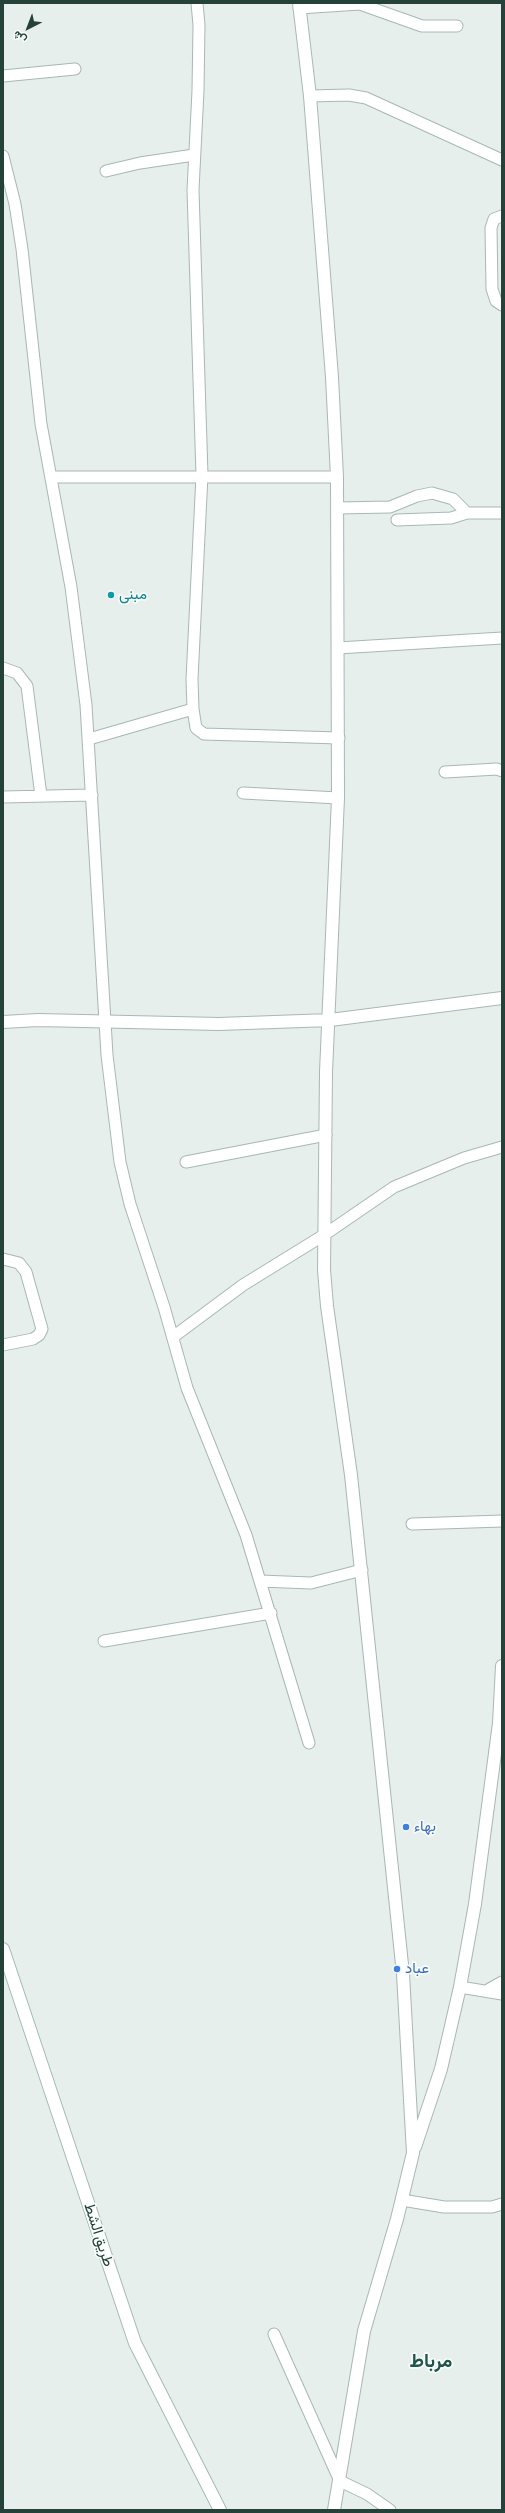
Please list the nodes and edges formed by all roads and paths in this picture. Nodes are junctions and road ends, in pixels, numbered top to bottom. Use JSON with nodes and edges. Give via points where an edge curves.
{"nodes":[{"id":1,"x":197,"y":3,"type":"edge"},
{"id":2,"x":360,"y":4,"type":"edge"},
{"id":3,"x":299,"y":5,"type":"edge"},
{"id":4,"x":457,"y":26,"type":"dead end"},
{"id":5,"x":75,"y":69,"type":"dead end"},
{"id":6,"x":3,"y":76,"type":"edge"},
{"id":7,"x":310,"y":96,"type":"junction"},
{"id":8,"x":194,"y":155,"type":"junction"},
{"id":9,"x":502,"y":160,"type":"edge"},
{"id":10,"x":4,"y":162,"type":"edge"},
{"id":11,"x":106,"y":171,"type":"dead end"},
{"id":12,"x":502,"y":216,"type":"edge"},
{"id":13,"x":502,"y":305,"type":"edge"},
{"id":14,"x":202,"y":475,"type":"junction"},
{"id":15,"x":51,"y":477,"type":"junction"},
{"id":16,"x":337,"y":477,"type":"junction"},
{"id":17,"x":337,"y":508,"type":"junction"},
{"id":18,"x":467,"y":513,"type":"junction"},
{"id":19,"x":502,"y":513,"type":"edge"},
{"id":20,"x":397,"y":520,"type":"dead end"},
{"id":21,"x":502,"y":638,"type":"edge"},
{"id":22,"x":338,"y":648,"type":"junction"},
{"id":23,"x":3,"y":668,"type":"edge"},
{"id":24,"x":193,"y":709,"type":"junction"},
{"id":25,"x":339,"y":738,"type":"junction"},
{"id":26,"x":89,"y":739,"type":"junction"},
{"id":27,"x":502,"y":771,"type":"edge"},
{"id":28,"x":445,"y":772,"type":"dead end"},
{"id":29,"x":243,"y":792,"type":"dead end"},
{"id":30,"x":92,"y":795,"type":"junction"},
{"id":31,"x":40,"y":796,"type":"junction"},
{"id":32,"x":3,"y":797,"type":"edge"},
{"id":33,"x":338,"y":798,"type":"junction"},
{"id":34,"x":502,"y":998,"type":"edge"},
{"id":35,"x":330,"y":1020,"type":"junction"},
{"id":36,"x":106,"y":1021,"type":"junction"},
{"id":37,"x":3,"y":1022,"type":"edge"},
{"id":38,"x":326,"y":1135,"type":"junction"},
{"id":39,"x":502,"y":1146,"type":"edge"},
{"id":40,"x":186,"y":1162,"type":"dead end"},
{"id":41,"x":324,"y":1235,"type":"junction"},
{"id":42,"x":3,"y":1259,"type":"edge"},
{"id":43,"x":173,"y":1337,"type":"junction"},
{"id":44,"x":3,"y":1345,"type":"edge"},
{"id":45,"x":502,"y":1521,"type":"edge"},
{"id":46,"x":412,"y":1524,"type":"dead end"},
{"id":47,"x":362,"y":1570,"type":"junction"},
{"id":48,"x":260,"y":1581,"type":"junction"},
{"id":49,"x":271,"y":1613,"type":"junction"},
{"id":50,"x":104,"y":1641,"type":"dead end"},
{"id":51,"x":502,"y":1666,"type":"edge"},
{"id":52,"x":308,"y":1743,"type":"dead end"},
{"id":53,"x":3,"y":1949,"type":"edge"},
{"id":54,"x":502,"y":1982,"type":"edge"},
{"id":55,"x":460,"y":1987,"type":"junction"},
{"id":56,"x":486,"y":1991,"type":"junction"},
{"id":57,"x":502,"y":1994,"type":"edge"},
{"id":58,"x":413,"y":2153,"type":"junction"},
{"id":59,"x":402,"y":2200,"type":"junction"},
{"id":60,"x":502,"y":2204,"type":"edge"},
{"id":61,"x":274,"y":2334,"type":"dead end"},
{"id":62,"x":340,"y":2481,"type":"junction"},
{"id":63,"x":220,"y":2510,"type":"edge"},
{"id":64,"x":334,"y":2510,"type":"edge"},
{"id":65,"x":390,"y":2510,"type":"edge"}],
"edges":[{"from":1,"to":8,"type":"street","via":[[199,25]]},
{"from":2,"to":3,"type":"street"},
{"from":2,"to":4,"type":"street","via":[[422,26]]},
{"from":3,"to":7,"type":"street"},
{"from":5,"to":6,"type":"street"},
{"from":7,"to":9,"type":"street","via":[[349,95],[366,98]]},
{"from":7,"to":16,"type":"street","via":[[332,377]]},
{"from":8,"to":11,"type":"street"},
{"from":8,"to":14,"type":"street","via":[[193,214]]},
{"from":10,"to":15,"type":"street","via":[[15,204],[22,249],[40,424]]},
{"from":12,"to":13,"type":"street","via":[[494,219],[490,228],[492,289],[496,301]]},
{"from":14,"to":15,"type":"street"},
{"from":14,"to":16,"type":"street"},
{"from":14,"to":24,"type":"street","via":[[192,679]]},
{"from":15,"to":26,"type":"street","via":[[71,586]]},
{"from":16,"to":17,"type":"street"},
{"from":17,"to":18,"type":"street","via":[[390,507],[432,493],[453,500]]},
{"from":17,"to":22,"type":"street"},
{"from":18,"to":19,"type":"street"},
{"from":18,"to":20,"type":"street","via":[[450,518]]},
{"from":21,"to":22,"type":"street"},
{"from":22,"to":25,"type":"street"},
{"from":23,"to":31,"type":"street","via":[[17,673],[28,686]]},
{"from":24,"to":25,"type":"street","via":[[196,728],[204,734]]},
{"from":24,"to":26,"type":"street"},
{"from":25,"to":33,"type":"street"},
{"from":26,"to":30,"type":"street"},
{"from":27,"to":28,"type":"street","via":[[497,769]]},
{"from":29,"to":33,"type":"street"},
{"from":30,"to":31,"type":"street"},
{"from":30,"to":36,"type":"street","via":[[99,942]]},
{"from":31,"to":32,"type":"street"},
{"from":33,"to":35,"type":"street"},
{"from":34,"to":35,"type":"street"},
{"from":35,"to":36,"type":"street","via":[[219,1024]]},
{"from":35,"to":38,"type":"street"},
{"from":36,"to":37,"type":"street"},
{"from":36,"to":43,"type":"street","via":[[107,1056],[120,1162],[142,1246]]},
{"from":38,"to":40,"type":"street"},
{"from":38,"to":41,"type":"street"},
{"from":39,"to":41,"type":"street","via":[[405,1181]]},
{"from":41,"to":43,"type":"street","via":[[243,1285]]},
{"from":41,"to":47,"type":"street","via":[[327,1306]]},
{"from":42,"to":44,"type":"street","via":[[19,1263],[26,1272],[42,1329],[33,1339]]},
{"from":43,"to":48,"type":"street","via":[[187,1388],[235,1503]]},
{"from":45,"to":46,"type":"street"},
{"from":47,"to":48,"type":"street","via":[[311,1583]]},
{"from":47,"to":58,"type":"street","via":[[403,1974]]},
{"from":48,"to":49,"type":"street"},
{"from":49,"to":50,"type":"street"},
{"from":49,"to":52,"type":"street"},
{"from":51,"to":55,"type":"street","via":[[499,1723],[487,1820]]},
{"from":53,"to":63,"type":"street","name":"طريق الشط","via":[[109,2271],[136,2342]]},
{"from":54,"to":56,"type":"street"},
{"from":55,"to":56,"type":"street"},
{"from":55,"to":58,"type":"street","via":[[441,2069]]},
{"from":56,"to":57,"type":"street"},
{"from":58,"to":59,"type":"street"},
{"from":59,"to":60,"type":"street","via":[[444,2207],[492,2207]]},
{"from":59,"to":62,"type":"street","via":[[364,2331]]},
{"from":61,"to":62,"type":"street"},
{"from":62,"to":64,"type":"street"},
{"from":62,"to":65,"type":"street","via":[[367,2494]]}]}
